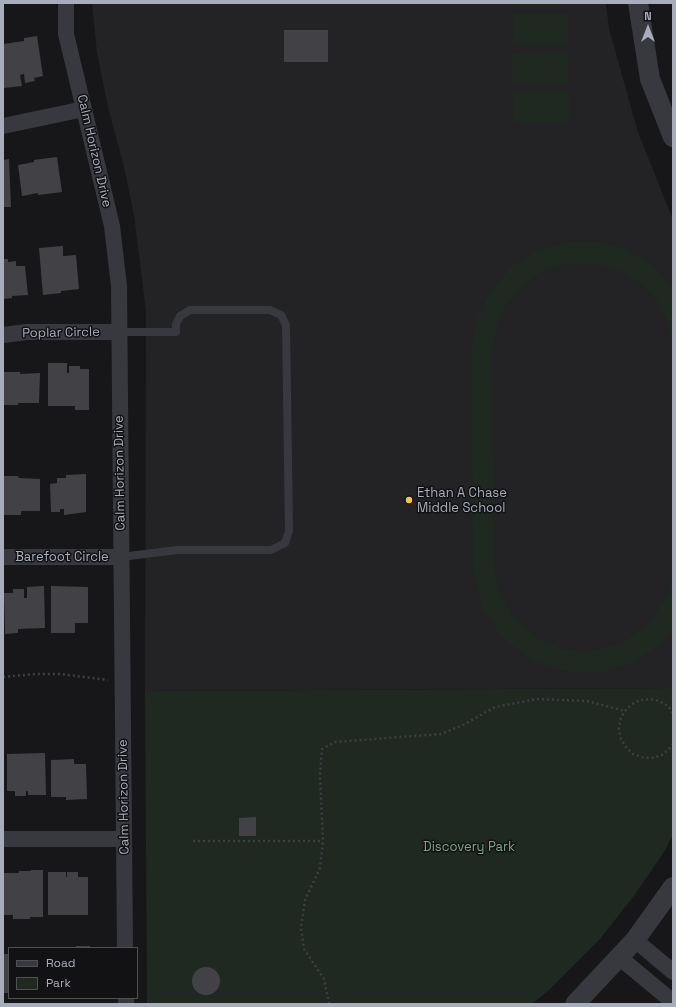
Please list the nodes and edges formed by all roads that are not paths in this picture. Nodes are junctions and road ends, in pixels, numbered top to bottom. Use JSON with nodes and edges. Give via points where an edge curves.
{"nodes":[{"id":1,"x":66,"y":3,"type":"edge"},
{"id":2,"x":638,"y":3,"type":"edge"},
{"id":3,"x":84,"y":109,"type":"junction"},
{"id":4,"x":3,"y":126,"type":"edge"},
{"id":5,"x":673,"y":137,"type":"edge"},
{"id":6,"x":119,"y":332,"type":"junction"},
{"id":7,"x":3,"y":335,"type":"edge"},
{"id":8,"x":121,"y":557,"type":"junction"},
{"id":9,"x":3,"y":558,"type":"edge"},
{"id":10,"x":3,"y":839,"type":"edge"},
{"id":11,"x":124,"y":839,"type":"junction"},
{"id":12,"x":673,"y":887,"type":"edge"},
{"id":13,"x":634,"y":940,"type":"junction"},
{"id":14,"x":125,"y":947,"type":"edge"},
{"id":15,"x":619,"y":957,"type":"junction"},
{"id":16,"x":673,"y":972,"type":"edge"},
{"id":17,"x":673,"y":1002,"type":"edge"},
{"id":18,"x":575,"y":1004,"type":"edge"}],
"edges":[{"from":1,"to":3,"type":"street","name":"Calm Horizon Drive","via":[[66,34]]},
{"from":2,"to":5,"type":"street","via":[[650,79]]},
{"from":3,"to":4,"type":"street"},
{"from":3,"to":6,"type":"street","name":"Calm Horizon Drive","via":[[112,226],[119,286]]},
{"from":6,"to":7,"type":"street","name":"Poplar Circle","via":[[27,332]]},
{"from":6,"to":8,"type":"street","name":"Calm Horizon Drive"},
{"from":6,"to":8,"type":"lane","via":[[176,332],[180,316],[190,310],[270,310],[281,315],[286,325],[289,531],[285,543],[271,550],[177,550]]},
{"from":8,"to":9,"type":"street","name":"Barefoot Circle"},
{"from":8,"to":11,"type":"street","name":"Calm Horizon Drive"},
{"from":10,"to":11,"type":"street"},
{"from":11,"to":14,"type":"street","name":"Calm Horizon Drive"},
{"from":12,"to":13,"type":"street"},
{"from":13,"to":15,"type":"street"},
{"from":13,"to":16,"type":"street"},
{"from":15,"to":17,"type":"street"},
{"from":15,"to":18,"type":"street"}]}
